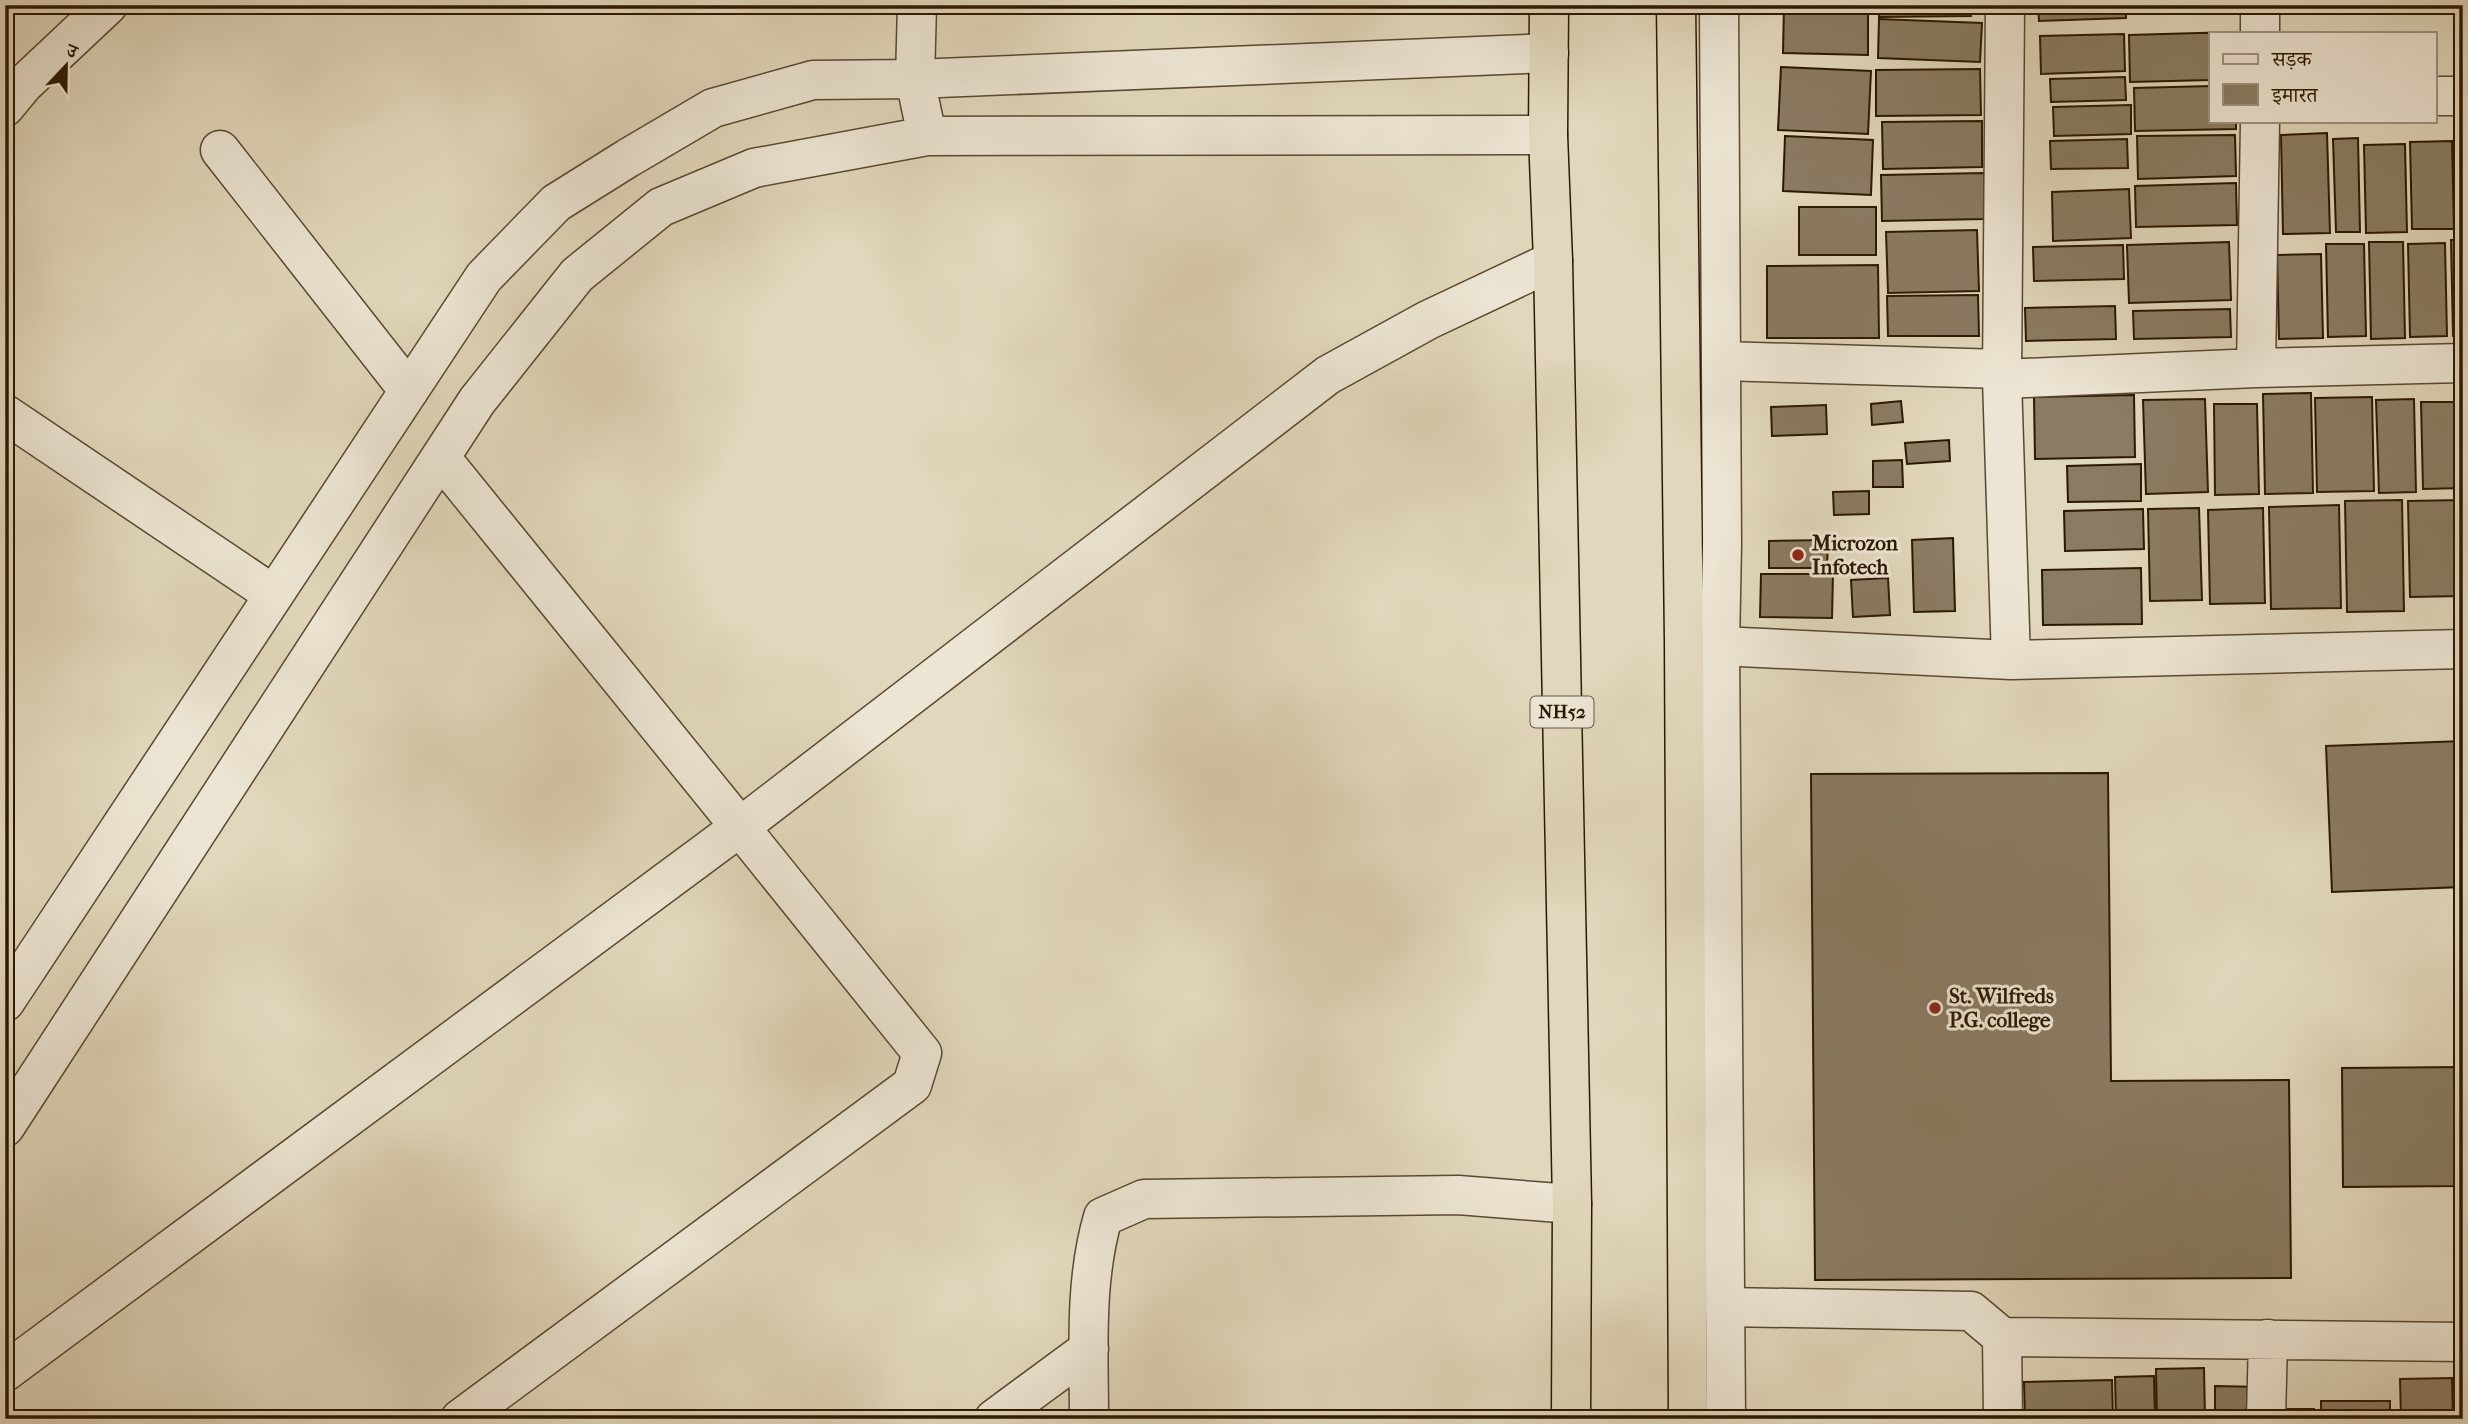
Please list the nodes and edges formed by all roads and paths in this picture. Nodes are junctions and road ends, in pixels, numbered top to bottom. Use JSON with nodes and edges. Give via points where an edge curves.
{"nodes":[{"id":1,"x":108,"y":5,"type":"edge"},
{"id":2,"x":917,"y":5,"type":"edge"},
{"id":3,"x":1549,"y":5,"type":"edge"},
{"id":4,"x":1676,"y":5,"type":"edge"},
{"id":5,"x":1719,"y":5,"type":"edge"},
{"id":6,"x":2005,"y":5,"type":"edge"},
{"id":7,"x":2260,"y":5,"type":"edge"},
{"id":8,"x":2260,"y":32,"type":"edge"},
{"id":9,"x":1549,"y":53,"type":"junction"},
{"id":10,"x":915,"y":79,"type":"junction"},
{"id":11,"x":2436,"y":96,"type":"edge"},
{"id":12,"x":2463,"y":96,"type":"edge"},
{"id":13,"x":5,"y":107,"type":"edge"},
{"id":14,"x":2260,"y":122,"type":"edge"},
{"id":15,"x":928,"y":135,"type":"junction"},
{"id":16,"x":1548,"y":135,"type":"junction"},
{"id":17,"x":220,"y":150,"type":"dead end"},
{"id":18,"x":1553,"y":261,"type":"junction"},
{"id":19,"x":1721,"y":361,"type":"junction"},
{"id":20,"x":2463,"y":363,"type":"edge"},
{"id":21,"x":2256,"y":368,"type":"junction"},
{"id":22,"x":2002,"y":374,"type":"junction"},
{"id":23,"x":409,"y":391,"type":"junction"},
{"id":24,"x":5,"y":414,"type":"edge"},
{"id":25,"x":441,"y":458,"type":"junction"},
{"id":26,"x":274,"y":595,"type":"junction"},
{"id":27,"x":1702,"y":643,"type":"junction"},
{"id":28,"x":2463,"y":649,"type":"edge"},
{"id":29,"x":2011,"y":660,"type":"junction"},
{"id":30,"x":740,"y":827,"type":"junction"},
{"id":31,"x":5,"y":1002,"type":"edge"},
{"id":32,"x":5,"y":1127,"type":"edge"},
{"id":33,"x":1572,"y":1204,"type":"junction"},
{"id":34,"x":1725,"y":1307,"type":"junction"},
{"id":35,"x":2003,"y":1337,"type":"junction"},
{"id":36,"x":2268,"y":1339,"type":"junction"},
{"id":37,"x":2463,"y":1342,"type":"edge"},
{"id":38,"x":1089,"y":1349,"type":"junction"},
{"id":39,"x":5,"y":1372,"type":"edge"},
{"id":40,"x":460,"y":1419,"type":"edge"},
{"id":41,"x":994,"y":1419,"type":"edge"},
{"id":42,"x":1089,"y":1419,"type":"edge"},
{"id":43,"x":1571,"y":1419,"type":"edge"},
{"id":44,"x":1688,"y":1419,"type":"edge"},
{"id":45,"x":1726,"y":1419,"type":"edge"},
{"id":46,"x":2003,"y":1419,"type":"edge"},
{"id":47,"x":2266,"y":1419,"type":"edge"}],
"edges":[{"from":1,"to":13,"type":"street"},
{"from":2,"to":10,"type":"street"},
{"from":3,"to":9,"type":"highway","number":"NH52"},
{"from":4,"to":27,"type":"highway"},
{"from":5,"to":19,"type":"street"},
{"from":6,"to":22,"type":"street"},
{"from":7,"to":8,"type":"street"},
{"from":9,"to":10,"type":"street"},
{"from":9,"to":16,"type":"highway","number":"NH52"},
{"from":10,"to":15,"type":"street"},
{"from":10,"to":23,"type":"street","via":[[813,80],[713,108],[555,203],[484,277]]},
{"from":11,"to":12,"type":"street"},
{"from":14,"to":21,"type":"street"},
{"from":15,"to":16,"type":"street"},
{"from":15,"to":25,"type":"street","via":[[754,168],[661,207],[577,275],[477,401]]},
{"from":16,"to":18,"type":"highway","number":"NH52"},
{"from":17,"to":23,"type":"street"},
{"from":18,"to":30,"type":"street","via":[[1427,320],[1328,375]]},
{"from":18,"to":33,"type":"highway","number":"NH52"},
{"from":19,"to":22,"type":"street"},
{"from":19,"to":27,"type":"street"},
{"from":20,"to":21,"type":"street"},
{"from":21,"to":22,"type":"street"},
{"from":22,"to":29,"type":"street"},
{"from":23,"to":26,"type":"street"},
{"from":24,"to":26,"type":"street"},
{"from":25,"to":30,"type":"street"},
{"from":25,"to":32,"type":"street"},
{"from":26,"to":31,"type":"street"},
{"from":27,"to":29,"type":"street"},
{"from":27,"to":34,"type":"street"},
{"from":27,"to":44,"type":"highway"},
{"from":28,"to":29,"type":"street"},
{"from":30,"to":39,"type":"street"},
{"from":30,"to":40,"type":"street","via":[[922,1052],[912,1085]]},
{"from":33,"to":38,"type":"street","via":[[1458,1195],[1143,1199],[1103,1217],[1094,1247]]},
{"from":33,"to":43,"type":"highway","number":"NH52"},
{"from":34,"to":35,"type":"street","via":[[1971,1311]]},
{"from":34,"to":45,"type":"street"},
{"from":35,"to":36,"type":"street"},
{"from":35,"to":46,"type":"street"},
{"from":36,"to":37,"type":"street"},
{"from":36,"to":47,"type":"street"},
{"from":38,"to":41,"type":"street"},
{"from":38,"to":42,"type":"street"}]}
